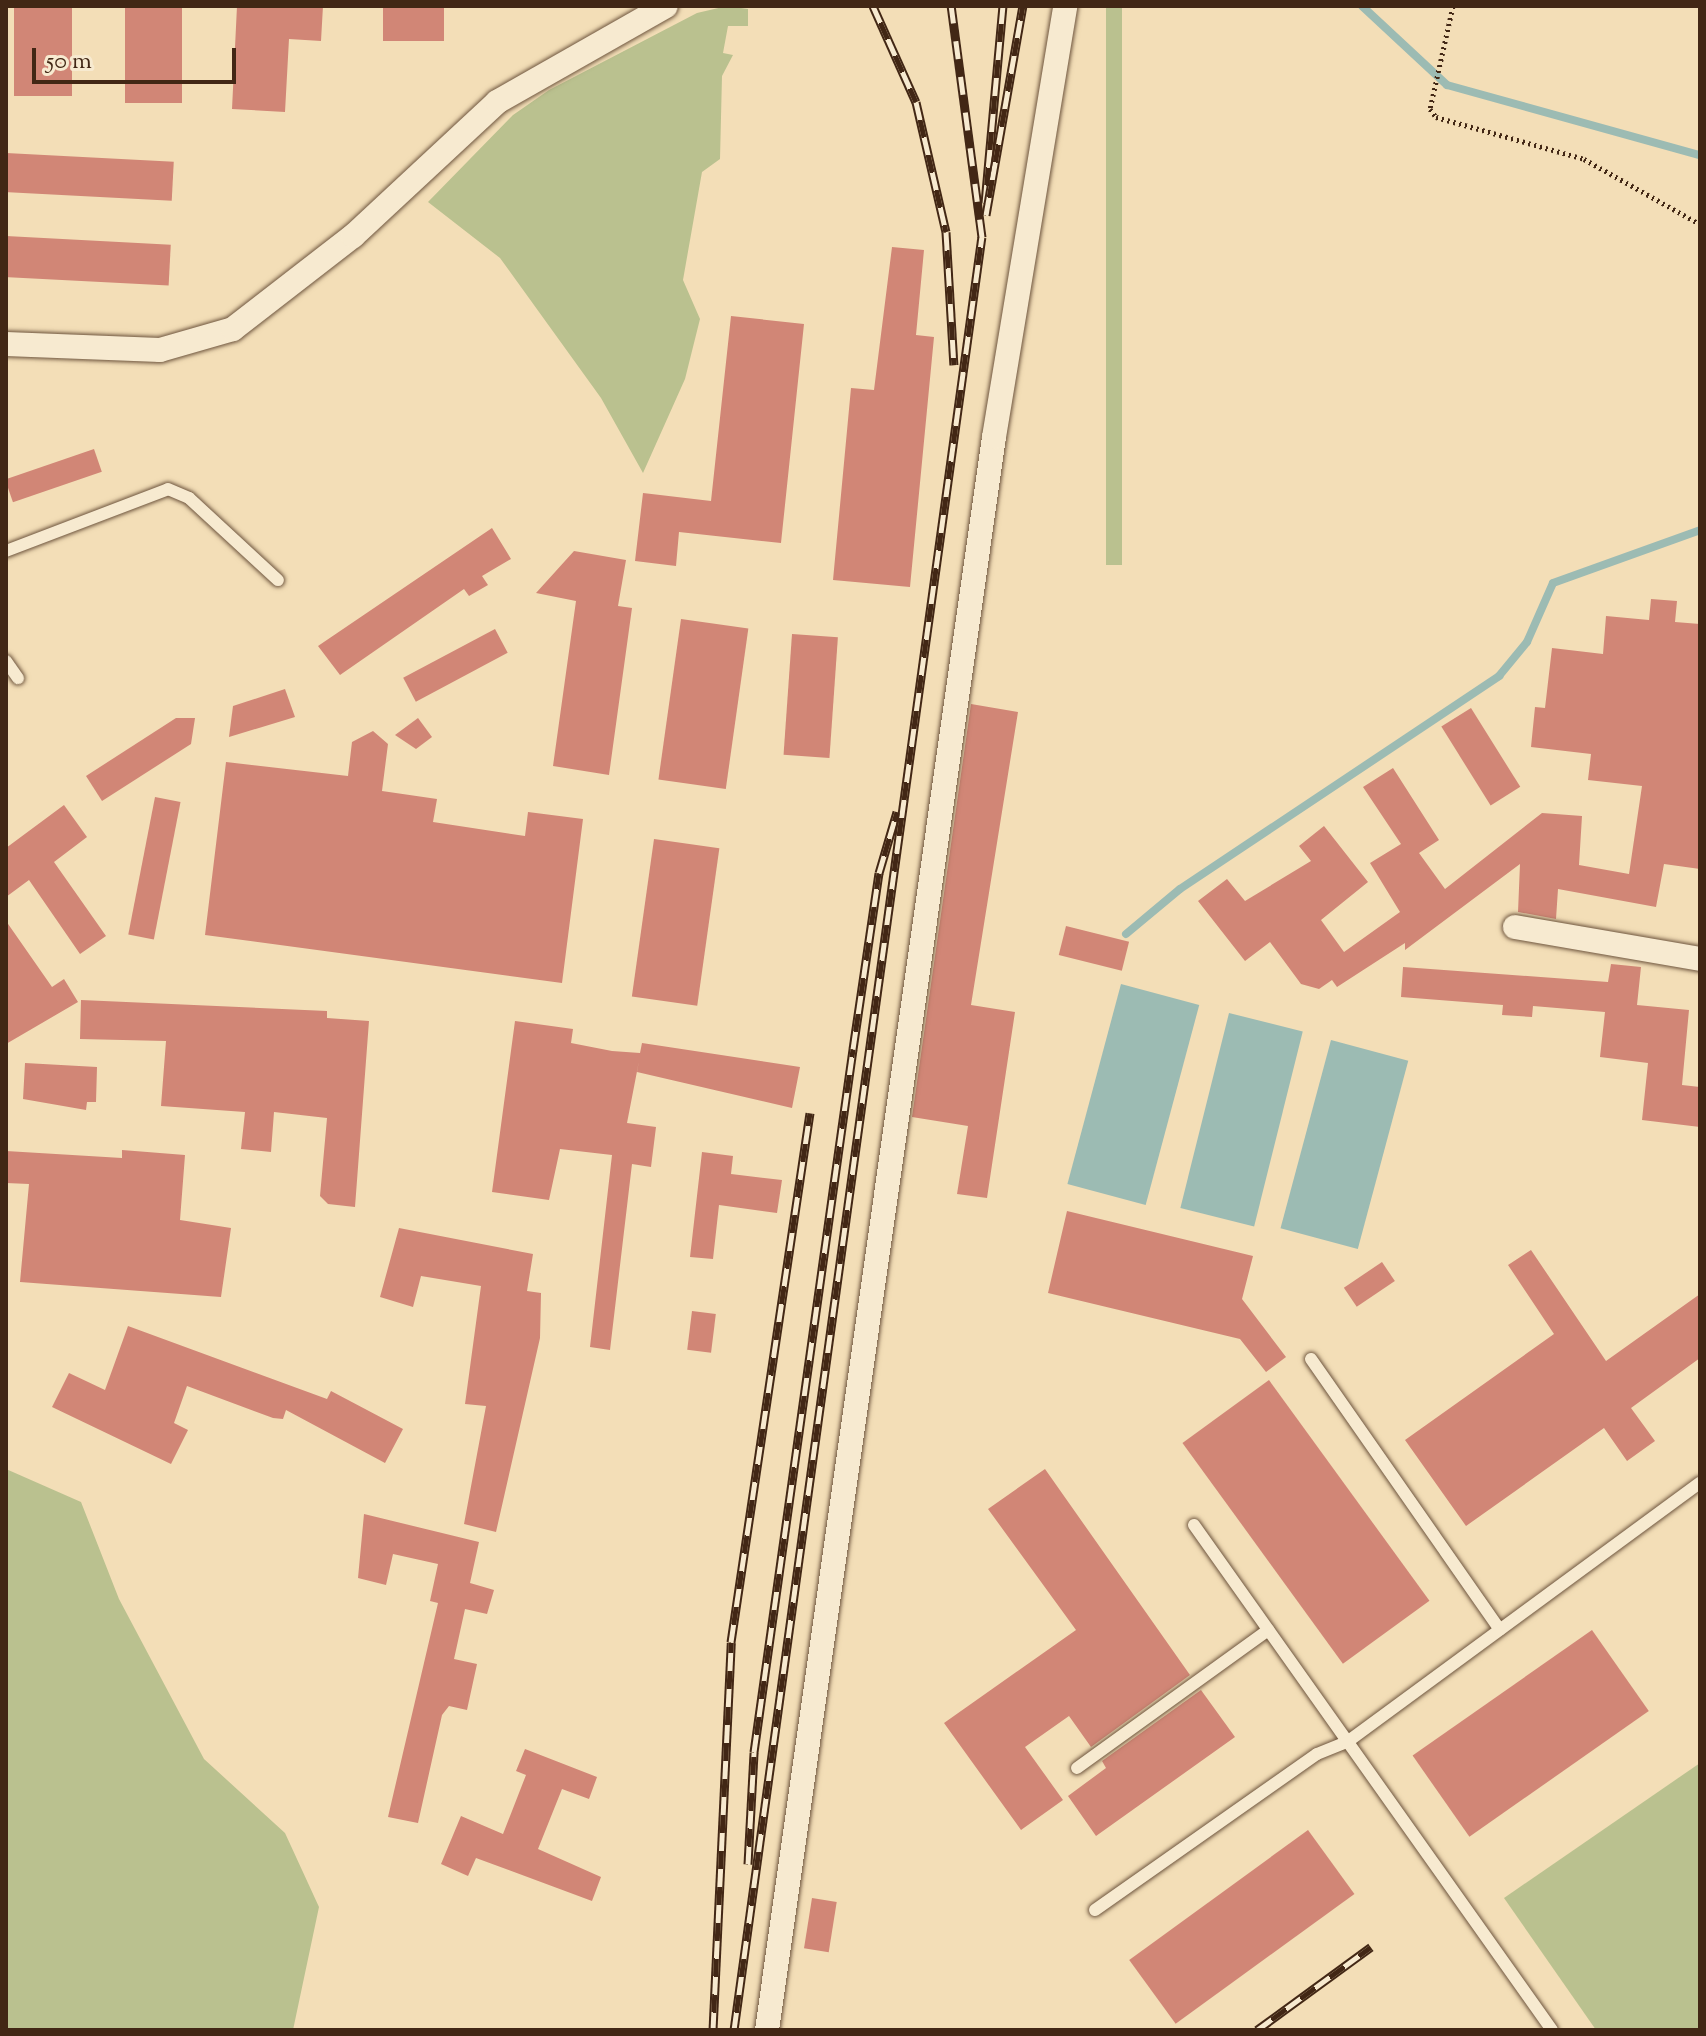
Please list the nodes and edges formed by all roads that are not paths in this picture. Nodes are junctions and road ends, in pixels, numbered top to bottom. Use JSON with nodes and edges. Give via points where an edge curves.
{"nodes":[{"id":1,"x":666,"y":6,"type":"edge"},
{"id":2,"x":1065,"y":6,"type":"edge"},
{"id":3,"x":6,"y":344,"type":"edge"},
{"id":4,"x":6,"y":551,"type":"edge"},
{"id":5,"x":278,"y":580,"type":"dead end"},
{"id":6,"x":6,"y":661,"type":"edge"},
{"id":7,"x":18,"y":678,"type":"dead end"},
{"id":8,"x":1515,"y":927,"type":"dead end"},
{"id":9,"x":1700,"y":959,"type":"edge"},
{"id":10,"x":1311,"y":1359,"type":"dead end"},
{"id":11,"x":1700,"y":1483,"type":"edge"},
{"id":12,"x":1194,"y":1525,"type":"dead end"},
{"id":13,"x":1268,"y":1630,"type":"junction"},
{"id":14,"x":1500,"y":1630,"type":"junction"},
{"id":15,"x":1347,"y":1742,"type":"junction"},
{"id":16,"x":1077,"y":1768,"type":"dead end"},
{"id":17,"x":1095,"y":1910,"type":"dead end"},
{"id":18,"x":767,"y":2030,"type":"edge"},
{"id":19,"x":1552,"y":2030,"type":"edge"}],
"edges":[{"from":1,"to":3,"type":"street","via":[[497,102],[353,236],[233,329],[160,350]]},
{"from":2,"to":18,"type":"street","via":[[994,437]]},
{"from":4,"to":5,"type":"lane","via":[[168,489],[189,498]]},
{"from":6,"to":7,"type":"lane"},
{"from":8,"to":9,"type":"street"},
{"from":10,"to":14,"type":"lane"},
{"from":11,"to":14,"type":"lane"},
{"from":12,"to":13,"type":"lane"},
{"from":13,"to":15,"type":"lane"},
{"from":13,"to":16,"type":"lane"},
{"from":14,"to":15,"type":"lane"},
{"from":15,"to":17,"type":"lane","via":[[1317,1754]]},
{"from":15,"to":19,"type":"lane"}]}
